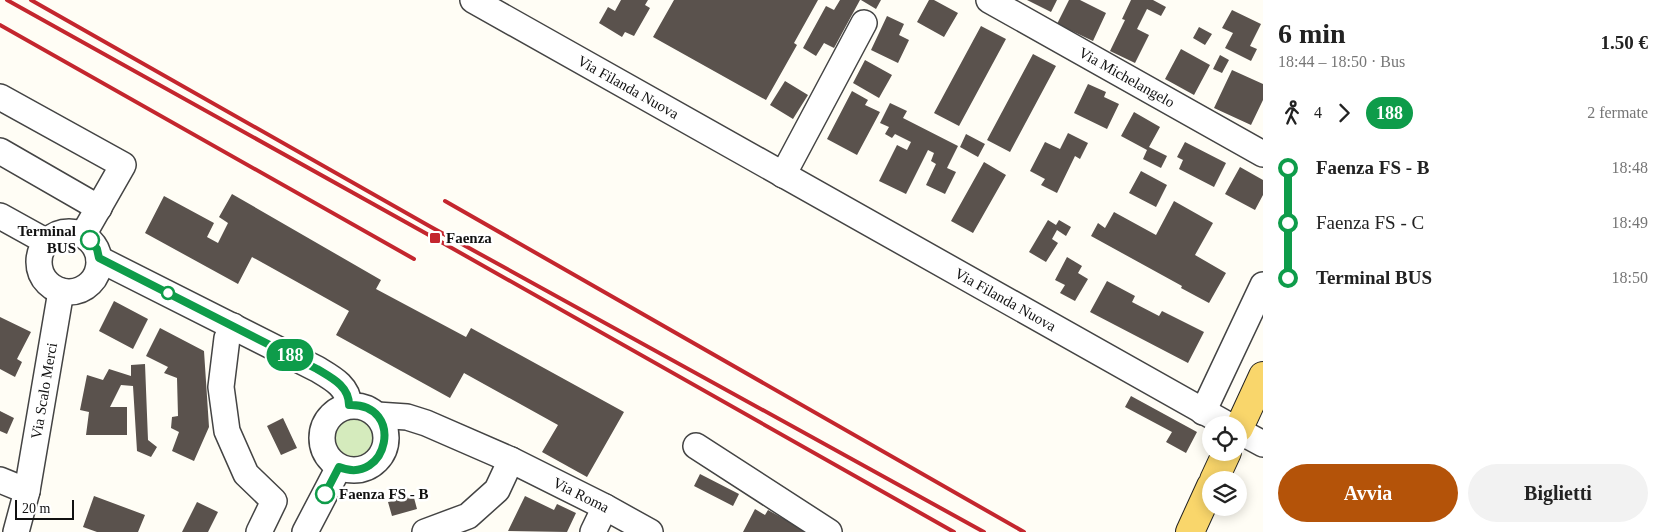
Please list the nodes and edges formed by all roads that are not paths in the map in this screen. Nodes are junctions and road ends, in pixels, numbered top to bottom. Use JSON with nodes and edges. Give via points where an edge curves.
{"nodes":[{"id":1,"x":473,"y":0,"type":"edge"},
{"id":2,"x":989,"y":0,"type":"edge"},
{"id":3,"x":864,"y":23,"type":"dead end"},
{"id":4,"x":0,"y":97,"type":"edge"},
{"id":5,"x":0,"y":151,"type":"edge"},
{"id":6,"x":1263,"y":154,"type":"edge"},
{"id":7,"x":783,"y":175,"type":"junction"},
{"id":8,"x":99,"y":208,"type":"junction"},
{"id":9,"x":0,"y":216,"type":"edge"},
{"id":10,"x":84,"y":235,"type":"junction"},
{"id":11,"x":46,"y":242,"type":"junction"},
{"id":12,"x":99,"y":258,"type":"junction"},
{"id":13,"x":1263,"y":285,"type":"edge"},
{"id":14,"x":61,"y":291,"type":"junction"},
{"id":15,"x":233,"y":326,"type":"junction"},
{"id":16,"x":1263,"y":376,"type":"edge"},
{"id":17,"x":349,"y":405,"type":"junction"},
{"id":18,"x":1203,"y":412,"type":"junction"},
{"id":19,"x":377,"y":415,"type":"junction"},
{"id":20,"x":1211,"y":416,"type":"edge"},
{"id":21,"x":1245,"y":416,"type":"edge"},
{"id":22,"x":1247,"y":434,"type":"edge"},
{"id":23,"x":1263,"y":444,"type":"edge"},
{"id":24,"x":696,"y":446,"type":"dead end"},
{"id":25,"x":511,"y":460,"type":"junction"},
{"id":26,"x":339,"y":466,"type":"junction"},
{"id":27,"x":0,"y":480,"type":"edge"},
{"id":28,"x":27,"y":492,"type":"junction"},
{"id":29,"x":605,"y":506,"type":"junction"},
{"id":30,"x":1202,"y":506,"type":"edge"},
{"id":31,"x":16,"y":532,"type":"edge"},
{"id":32,"x":259,"y":532,"type":"edge"},
{"id":33,"x":305,"y":532,"type":"edge"},
{"id":34,"x":426,"y":532,"type":"edge"},
{"id":35,"x":593,"y":532,"type":"edge"},
{"id":36,"x":650,"y":532,"type":"edge"},
{"id":37,"x":828,"y":532,"type":"edge"},
{"id":38,"x":1190,"y":532,"type":"edge"}],
"edges":[{"from":1,"to":7,"type":"street","name":"Via Filanda Nuova"},
{"from":2,"to":6,"type":"street","name":"Via Michelangelo"},
{"from":3,"to":7,"type":"street"},
{"from":4,"to":8,"type":"street","via":[[123,165]]},
{"from":5,"to":8,"type":"street"},
{"from":7,"to":18,"type":"street","name":"Via Filanda Nuova"},
{"from":8,"to":10,"type":"street"},
{"from":9,"to":11,"type":"street"},
{"from":10,"to":11,"type":"street","via":[[64,232]]},
{"from":10,"to":12,"type":"street","via":[[97,249]]},
{"from":11,"to":14,"type":"street","via":[[39,260],[40,270],[45,279]]},
{"from":12,"to":14,"type":"street","via":[[99,268],[89,285],[80,290]]},
{"from":12,"to":15,"type":"street"},
{"from":13,"to":18,"type":"street"},
{"from":14,"to":28,"type":"street","name":"Via Scalo Merci"},
{"from":15,"to":17,"type":"street","via":[[337,382],[349,395]]},
{"from":15,"to":32,"type":"street","via":[[226,338],[221,387],[227,431],[246,474],[274,501]]},
{"from":16,"to":21,"type":"main road"},
{"from":17,"to":19,"type":"street","via":[[366,406]]},
{"from":17,"to":26,"type":"street","via":[[332,414],[323,430],[323,448]]},
{"from":18,"to":20,"type":"street","name":"Via Filanda Nuova"},
{"from":19,"to":25,"type":"street","name":"Via Roma","via":[[426,423]]},
{"from":19,"to":26,"type":"street","via":[[384,434],[382,452],[364,468]]},
{"from":22,"to":23,"type":"street"},
{"from":24,"to":37,"type":"street"},
{"from":25,"to":29,"type":"street","name":"Via Roma"},
{"from":25,"to":34,"type":"street","via":[[497,490],[468,516]]},
{"from":26,"to":33,"type":"street"},
{"from":27,"to":28,"type":"street"},
{"from":28,"to":31,"type":"street","name":"Via Scalo Merci"},
{"from":29,"to":35,"type":"street"},
{"from":29,"to":36,"type":"street","name":"Via Roma"},
{"from":30,"to":38,"type":"main road"}]}
